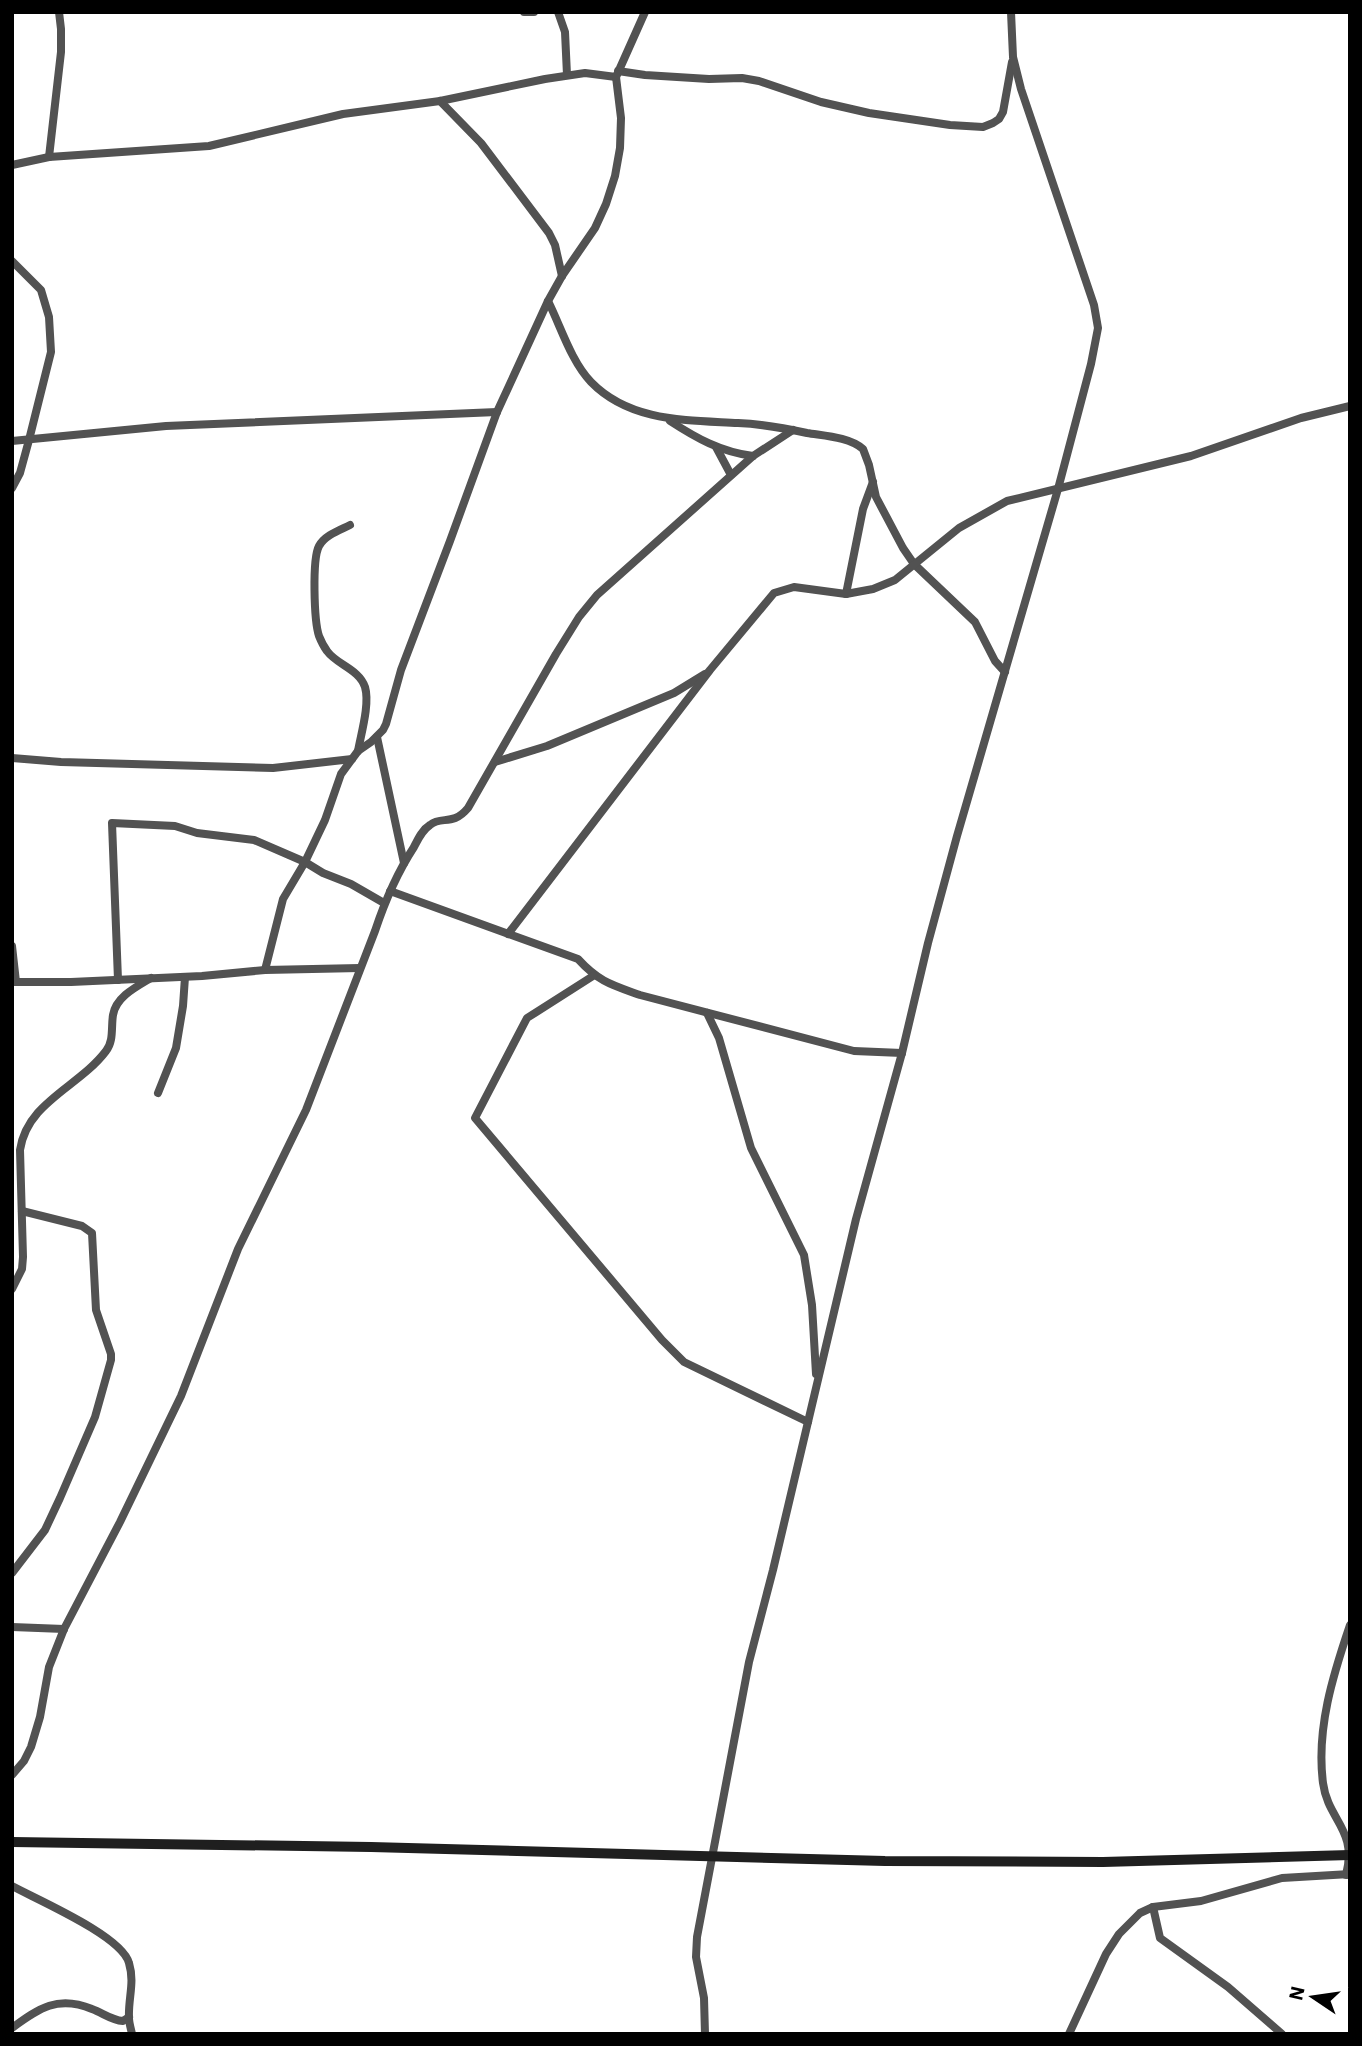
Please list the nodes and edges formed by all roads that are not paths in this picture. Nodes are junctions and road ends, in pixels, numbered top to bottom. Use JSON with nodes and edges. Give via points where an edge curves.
{"nodes":[{"id":1,"x":59,"y":12,"type":"edge"},
{"id":2,"x":524,"y":12,"type":"edge"},
{"id":3,"x":534,"y":12,"type":"edge"},
{"id":4,"x":558,"y":12,"type":"edge"},
{"id":5,"x":645,"y":12,"type":"edge"},
{"id":6,"x":1011,"y":12,"type":"edge"},
{"id":7,"x":1013,"y":57,"type":"junction"},
{"id":8,"x":617,"y":74,"type":"junction"},
{"id":9,"x":567,"y":75,"type":"junction"},
{"id":10,"x":440,"y":102,"type":"junction"},
{"id":11,"x":49,"y":157,"type":"junction"},
{"id":12,"x":12,"y":165,"type":"edge"},
{"id":13,"x":12,"y":261,"type":"edge"},
{"id":14,"x":562,"y":276,"type":"junction"},
{"id":15,"x":548,"y":301,"type":"junction"},
{"id":16,"x":1350,"y":407,"type":"edge"},
{"id":17,"x":497,"y":412,"type":"junction"},
{"id":18,"x":666,"y":419,"type":"junction"},
{"id":19,"x":793,"y":430,"type":"junction"},
{"id":20,"x":29,"y":440,"type":"junction"},
{"id":21,"x":12,"y":441,"type":"edge"},
{"id":22,"x":716,"y":447,"type":"junction"},
{"id":23,"x":753,"y":456,"type":"junction"},
{"id":24,"x":731,"y":475,"type":"junction"},
{"id":25,"x":873,"y":481,"type":"junction"},
{"id":26,"x":12,"y":488,"type":"edge"},
{"id":27,"x":1058,"y":489,"type":"junction"},
{"id":28,"x":350,"y":525,"type":"dead end"},
{"id":29,"x":914,"y":564,"type":"junction"},
{"id":30,"x":846,"y":594,"type":"junction"},
{"id":31,"x":710,"y":670,"type":"junction"},
{"id":32,"x":1005,"y":672,"type":"junction"},
{"id":33,"x":377,"y":737,"type":"junction"},
{"id":34,"x":358,"y":751,"type":"junction"},
{"id":35,"x":12,"y":758,"type":"edge"},
{"id":36,"x":352,"y":759,"type":"junction"},
{"id":37,"x":495,"y":762,"type":"junction"},
{"id":38,"x":305,"y":862,"type":"junction"},
{"id":39,"x":404,"y":863,"type":"junction"},
{"id":40,"x":390,"y":891,"type":"junction"},
{"id":41,"x":384,"y":904,"type":"junction"},
{"id":42,"x":508,"y":934,"type":"junction"},
{"id":43,"x":12,"y":946,"type":"edge"},
{"id":44,"x":360,"y":968,"type":"junction"},
{"id":45,"x":265,"y":970,"type":"junction"},
{"id":46,"x":593,"y":975,"type":"junction"},
{"id":47,"x":185,"y":977,"type":"junction"},
{"id":48,"x":150,"y":978,"type":"junction"},
{"id":49,"x":117,"y":980,"type":"junction"},
{"id":50,"x":14,"y":982,"type":"edge"},
{"id":51,"x":707,"y":1013,"type":"junction"},
{"id":52,"x":902,"y":1053,"type":"junction"},
{"id":53,"x":158,"y":1093,"type":"dead end"},
{"id":54,"x":23,"y":1133,"type":"junction"},
{"id":55,"x":12,"y":1140,"type":"edge"},
{"id":56,"x":22,"y":1211,"type":"junction"},
{"id":57,"x":12,"y":1289,"type":"edge"},
{"id":58,"x":816,"y":1387,"type":"junction"},
{"id":59,"x":808,"y":1422,"type":"junction"},
{"id":60,"x":12,"y":1573,"type":"edge"},
{"id":61,"x":1350,"y":1625,"type":"edge"},
{"id":62,"x":12,"y":1627,"type":"edge"},
{"id":63,"x":64,"y":1629,"type":"junction"},
{"id":64,"x":12,"y":1775,"type":"edge"},
{"id":65,"x":12,"y":1842,"type":"edge"},
{"id":66,"x":1350,"y":1855,"type":"edge"},
{"id":67,"x":713,"y":1856,"type":"junction"},
{"id":68,"x":1348,"y":1875,"type":"edge"},
{"id":69,"x":12,"y":1886,"type":"edge"},
{"id":70,"x":1153,"y":1907,"type":"junction"},
{"id":71,"x":129,"y":2017,"type":"junction"},
{"id":72,"x":12,"y":2028,"type":"edge"},
{"id":73,"x":132,"y":2034,"type":"edge"},
{"id":74,"x":705,"y":2034,"type":"edge"},
{"id":75,"x":1069,"y":2034,"type":"edge"},
{"id":76,"x":1282,"y":2034,"type":"edge"}],
"edges":[{"from":1,"to":11,"type":"street","via":[[61,52]]},
{"from":2,"to":3,"type":"street"},
{"from":4,"to":9,"type":"street","via":[[565,32]]},
{"from":5,"to":8,"type":"street"},
{"from":6,"to":7,"type":"street"},
{"from":7,"to":8,"type":"street","via":[[1003,112],[993,124],[983,127],[869,113],[742,78]]},
{"from":7,"to":27,"type":"street","via":[[1098,328]]},
{"from":8,"to":9,"type":"street"},
{"from":8,"to":14,"type":"street","via":[[621,118],[615,176],[595,228]]},
{"from":9,"to":10,"type":"street"},
{"from":10,"to":11,"type":"street","via":[[343,114],[209,146]]},
{"from":10,"to":14,"type":"street","via":[[481,143],[549,233]]},
{"from":11,"to":12,"type":"street"},
{"from":13,"to":20,"type":"street","via":[[41,290],[49,317],[51,352]]},
{"from":14,"to":15,"type":"street"},
{"from":15,"to":17,"type":"street"},
{"from":15,"to":18,"type":"street","via":[[592,382],[625,405]]},
{"from":16,"to":27,"type":"street","via":[[1301,418],[1191,456]]},
{"from":17,"to":20,"type":"street","via":[[166,426]]},
{"from":17,"to":33,"type":"street","via":[[401,670],[386,724]]},
{"from":18,"to":19,"type":"street"},
{"from":18,"to":22,"type":"street"},
{"from":19,"to":23,"type":"street"},
{"from":19,"to":25,"type":"street","via":[[859,445]]},
{"from":20,"to":21,"type":"street"},
{"from":20,"to":26,"type":"street"},
{"from":22,"to":23,"type":"street"},
{"from":22,"to":24,"type":"street"},
{"from":23,"to":24,"type":"street"},
{"from":24,"to":37,"type":"street","via":[[591,602]]},
{"from":25,"to":29,"type":"street","via":[[876,497]]},
{"from":25,"to":30,"type":"street"},
{"from":27,"to":29,"type":"street","via":[[1006,501],[958,528]]},
{"from":27,"to":32,"type":"street"},
{"from":28,"to":34,"type":"street","via":[[326,538],[318,549],[315,603],[318,636],[324,648],[356,674],[365,688]]},
{"from":29,"to":30,"type":"street","via":[[895,580]]},
{"from":29,"to":32,"type":"street","via":[[975,622]]},
{"from":30,"to":31,"type":"street","via":[[794,587],[774,593]]},
{"from":31,"to":37,"type":"street","via":[[674,693],[547,746]]},
{"from":31,"to":42,"type":"street"},
{"from":32,"to":52,"type":"street","via":[[928,943]]},
{"from":33,"to":34,"type":"street"},
{"from":33,"to":39,"type":"street"},
{"from":34,"to":36,"type":"street"},
{"from":35,"to":36,"type":"street","via":[[239,768]]},
{"from":36,"to":38,"type":"street","via":[[341,774]]},
{"from":37,"to":39,"type":"street","via":[[463,814],[426,827]]},
{"from":38,"to":41,"type":"street"},
{"from":38,"to":45,"type":"street","via":[[283,899]]},
{"from":38,"to":49,"type":"street","via":[[254,840],[175,826],[112,823]]},
{"from":39,"to":40,"type":"street"},
{"from":40,"to":41,"type":"street"},
{"from":40,"to":42,"type":"street"},
{"from":41,"to":44,"type":"street"},
{"from":42,"to":46,"type":"street","via":[[578,959]]},
{"from":43,"to":50,"type":"street"},
{"from":44,"to":45,"type":"street"},
{"from":44,"to":63,"type":"street","via":[[306,1110],[238,1249],[181,1396]]},
{"from":45,"to":47,"type":"street"},
{"from":46,"to":51,"type":"street","via":[[640,995]]},
{"from":46,"to":59,"type":"street","via":[[527,1018],[475,1118],[684,1362]]},
{"from":47,"to":48,"type":"street"},
{"from":47,"to":53,"type":"street","via":[[176,1048]]},
{"from":48,"to":49,"type":"street"},
{"from":48,"to":54,"type":"street","via":[[115,1007],[108,1049],[38,1111]]},
{"from":49,"to":50,"type":"street"},
{"from":51,"to":52,"type":"street","via":[[854,1051]]},
{"from":51,"to":58,"type":"street","via":[[719,1038],[751,1148],[803,1255],[816,1341]]},
{"from":52,"to":58,"type":"street"},
{"from":54,"to":55,"type":"street"},
{"from":54,"to":56,"type":"street"},
{"from":56,"to":57,"type":"street","via":[[22,1269]]},
{"from":56,"to":60,"type":"street","via":[[82,1226],[92,1233],[96,1310],[111,1360],[95,1417],[60,1498],[45,1530]]},
{"from":58,"to":59,"type":"street"},
{"from":59,"to":67,"type":"street","via":[[749,1662]]},
{"from":61,"to":66,"type":"street","via":[[1324,1716],[1321,1752],[1324,1790]]},
{"from":62,"to":63,"type":"street"},
{"from":63,"to":64,"type":"street","via":[[49,1667],[31,1747]]},
{"from":65,"to":67,"type":"street"},
{"from":66,"to":67,"type":"street","via":[[1103,1861]]},
{"from":66,"to":68,"type":"street"},
{"from":67,"to":74,"type":"street","via":[[696,1945]]},
{"from":68,"to":70,"type":"street","via":[[1282,1878],[1201,1901]]},
{"from":69,"to":71,"type":"street","via":[[77,1919],[124,1952],[133,1982]]},
{"from":70,"to":75,"type":"street","via":[[1131,1920],[1119,1934]]},
{"from":70,"to":76,"type":"street","via":[[1160,1938],[1228,1987]]},
{"from":71,"to":72,"type":"street","via":[[114,2020],[81,2005],[60,2003],[41,2008]]},
{"from":71,"to":73,"type":"street"}]}
